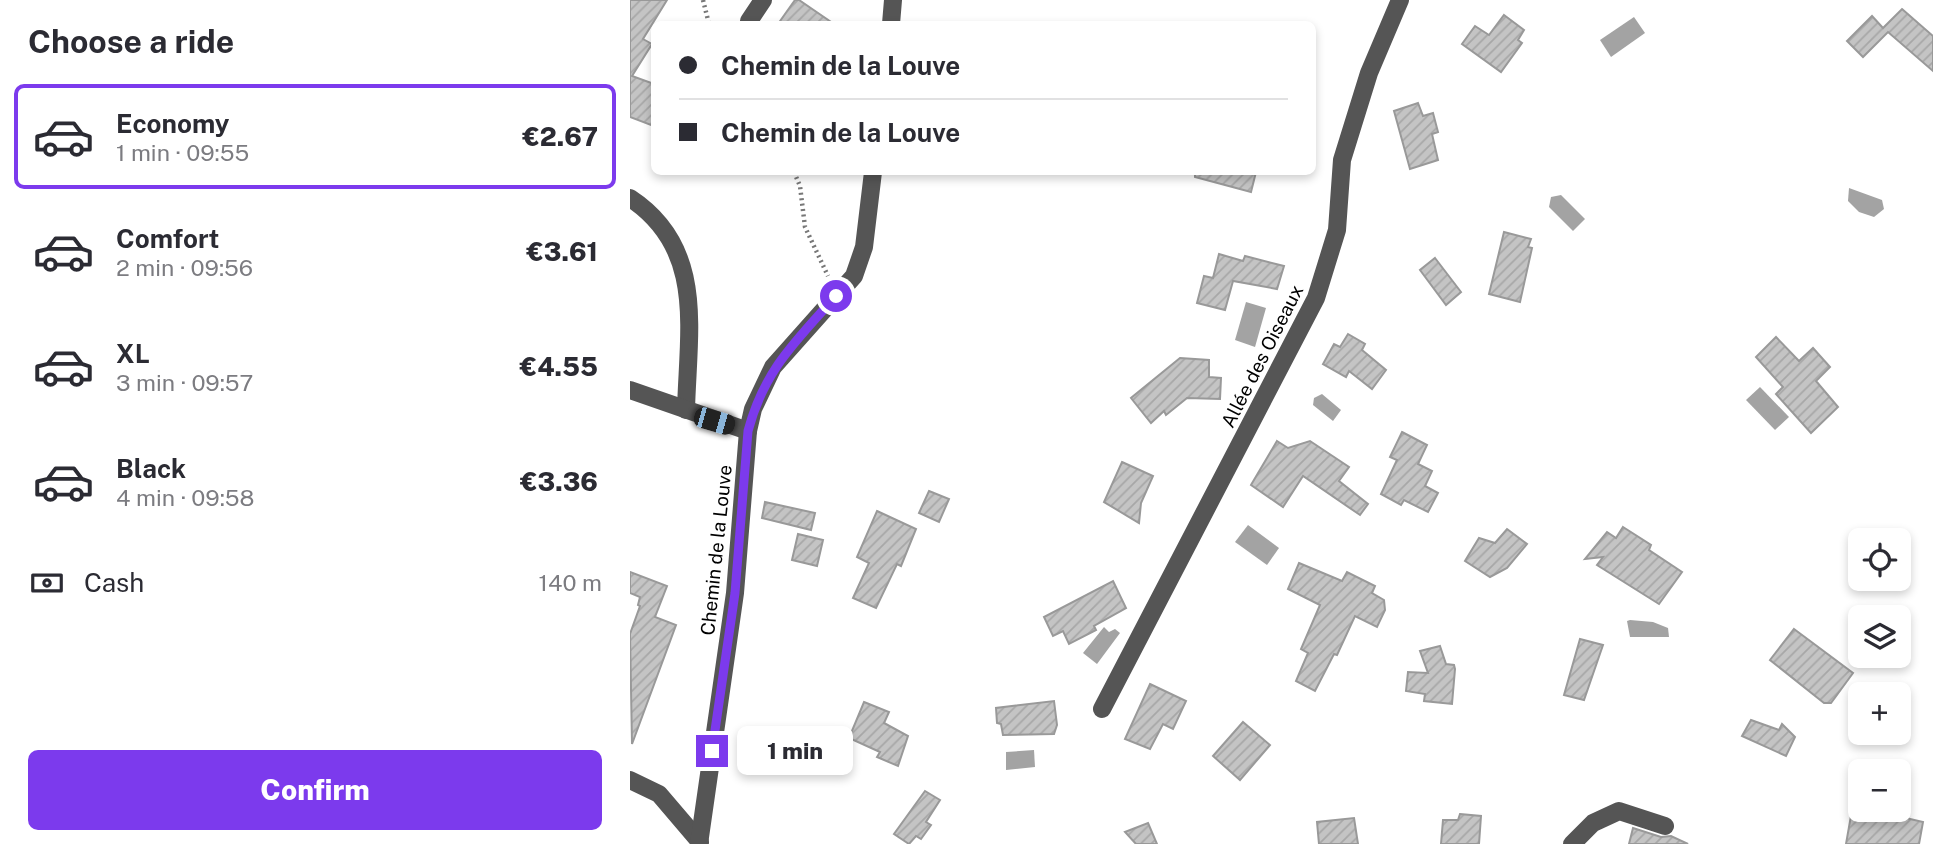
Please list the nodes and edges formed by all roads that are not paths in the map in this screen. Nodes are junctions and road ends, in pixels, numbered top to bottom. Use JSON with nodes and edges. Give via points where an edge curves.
{"nodes":[{"id":1,"x":763,"y":0,"type":"edge"},
{"id":2,"x":893,"y":0,"type":"edge"},
{"id":3,"x":1400,"y":0,"type":"edge"},
{"id":4,"x":749,"y":21,"type":"dead end"},
{"id":5,"x":891,"y":21,"type":"edge"},
{"id":6,"x":873,"y":175,"type":"edge"},
{"id":7,"x":630,"y":198,"type":"edge"},
{"id":8,"x":630,"y":390,"type":"edge"},
{"id":9,"x":687,"y":410,"type":"junction"},
{"id":10,"x":748,"y":431,"type":"junction"},
{"id":11,"x":1102,"y":709,"type":"dead end"},
{"id":12,"x":630,"y":780,"type":"edge"},
{"id":13,"x":1665,"y":825,"type":"dead end"},
{"id":14,"x":699,"y":843,"type":"edge"},
{"id":15,"x":1572,"y":844,"type":"edge"}],
"edges":[{"from":1,"to":4,"type":"street"},
{"from":2,"to":5,"type":"street"},
{"from":3,"to":11,"type":"street","name":"Allée des Oiseaux","via":[[1369,73],[1342,160],[1337,230],[1316,298]]},
{"from":6,"to":10,"type":"street","name":"Chemin de la Louve","via":[[864,247],[854,276],[773,367]]},
{"from":7,"to":9,"type":"street","via":[[672,237],[687,276]]},
{"from":8,"to":9,"type":"street"},
{"from":9,"to":10,"type":"street"},
{"from":10,"to":14,"type":"street","name":"Chemin de la Louve","via":[[735,593]]},
{"from":12,"to":14,"type":"street","via":[[659,794]]},
{"from":13,"to":15,"type":"street","via":[[1619,811],[1593,824]]}]}
